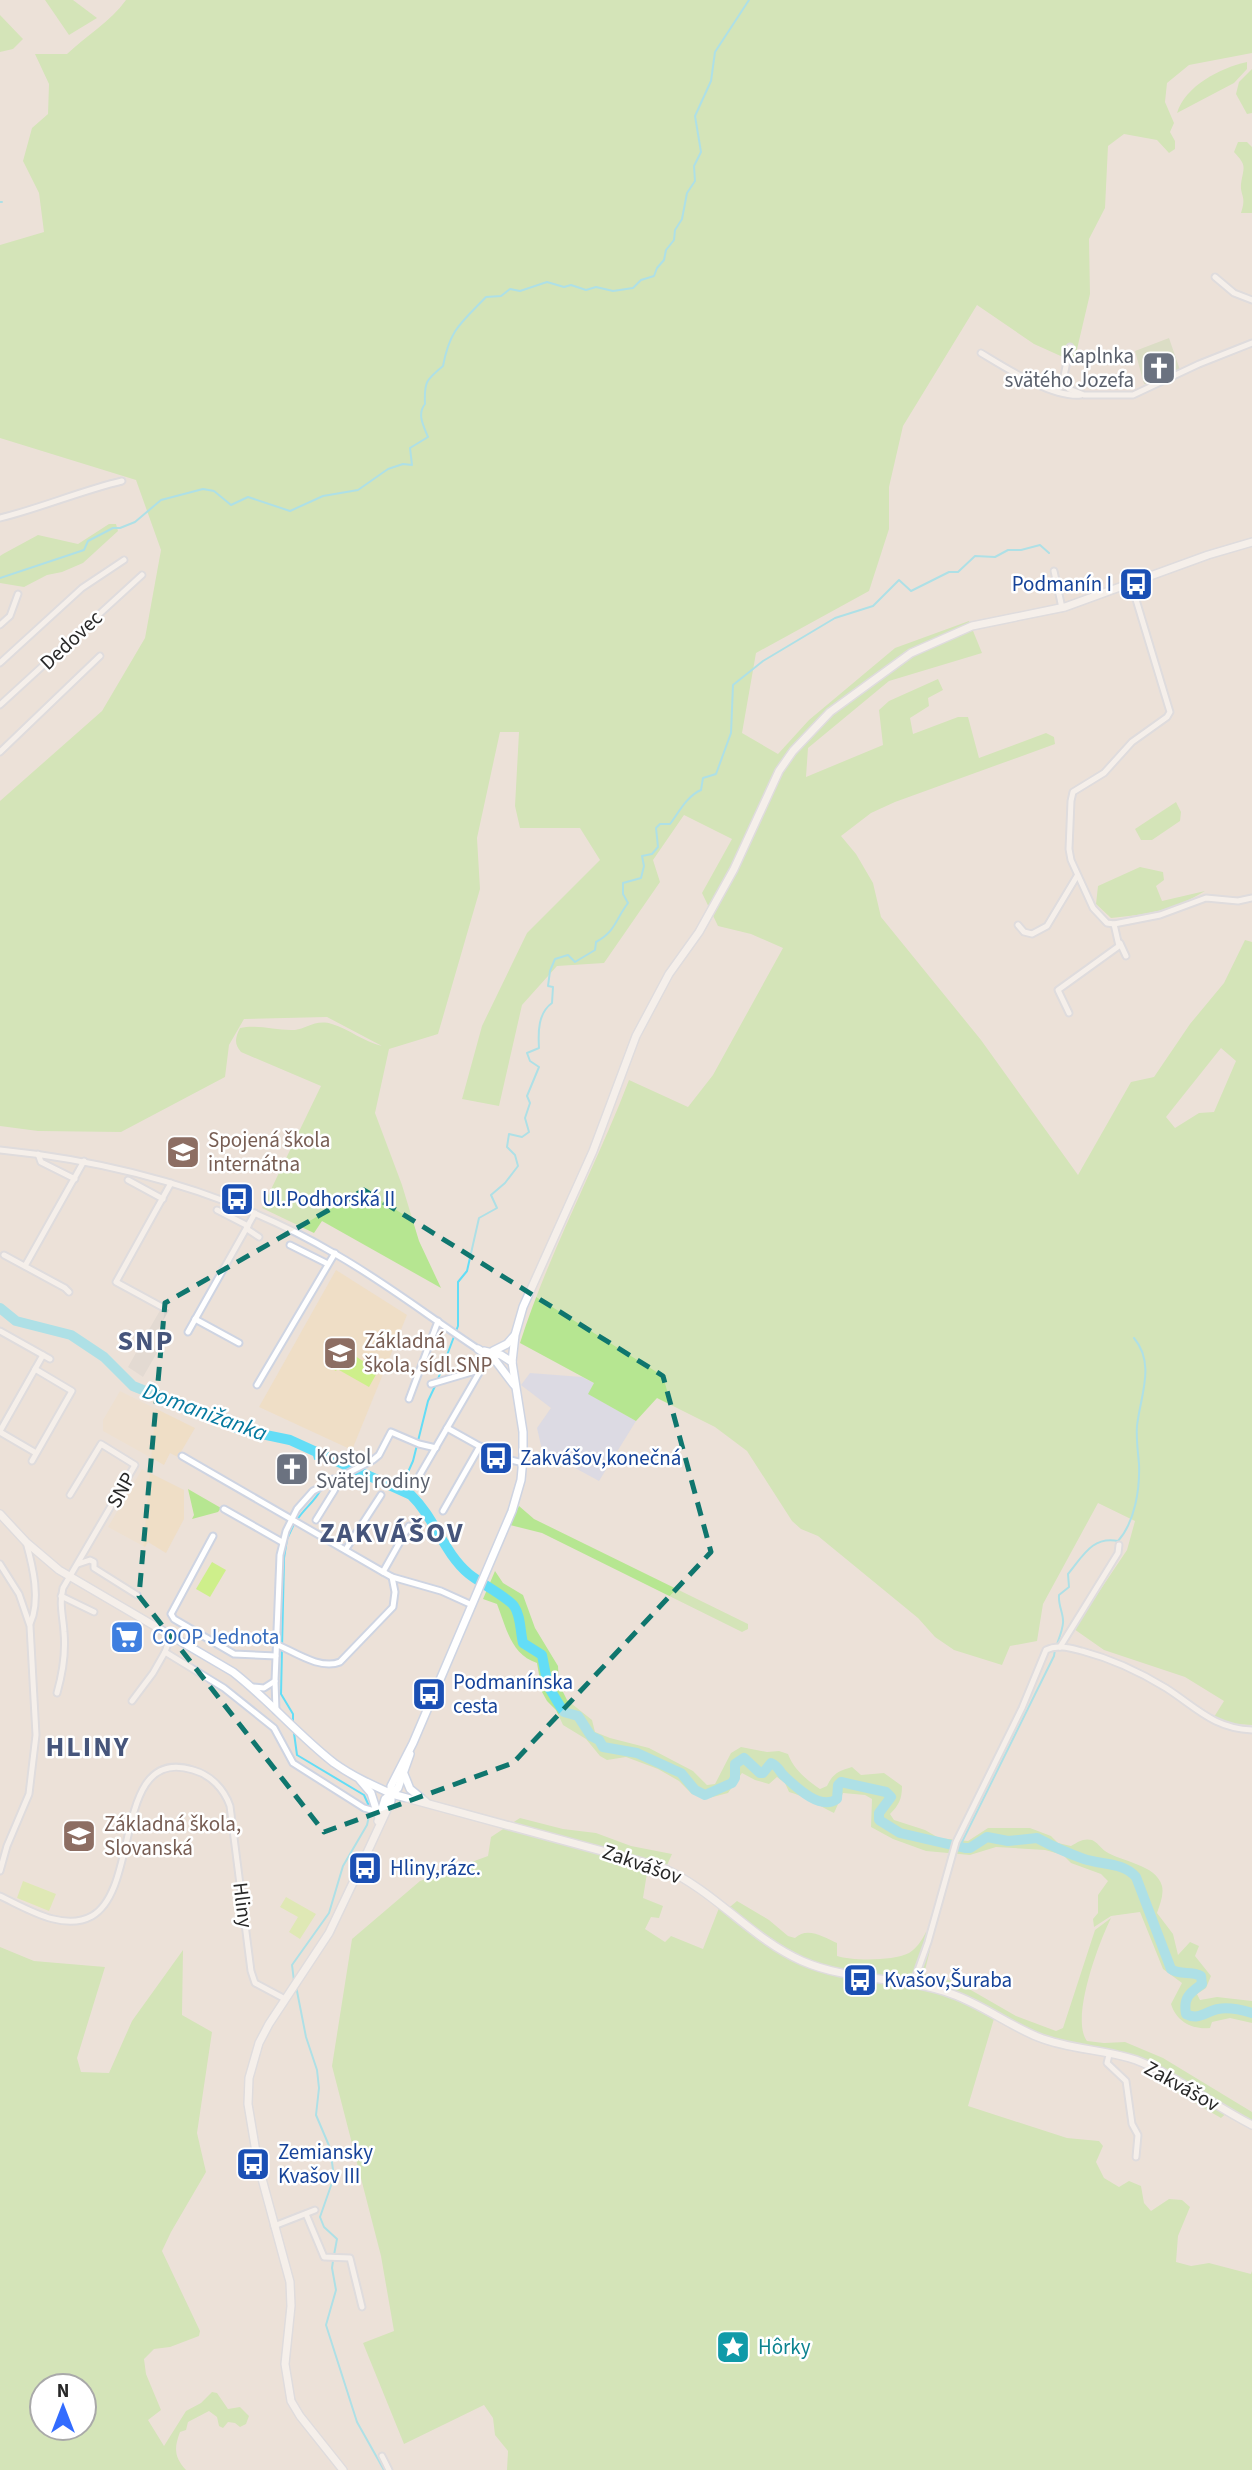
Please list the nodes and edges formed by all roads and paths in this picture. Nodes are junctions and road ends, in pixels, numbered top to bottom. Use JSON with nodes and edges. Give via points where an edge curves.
{"nodes":[{"id":1,"x":1215,"y":277,"type":"dead end"},
{"id":2,"x":1252,"y":300,"type":"edge"},
{"id":3,"x":1252,"y":343,"type":"edge"},
{"id":4,"x":1070,"y":347,"type":"dead end"},
{"id":5,"x":981,"y":353,"type":"dead end"},
{"id":6,"x":1084,"y":395,"type":"junction"},
{"id":7,"x":122,"y":481,"type":"dead end"},
{"id":8,"x":0,"y":518,"type":"edge"},
{"id":9,"x":1252,"y":542,"type":"edge"},
{"id":10,"x":124,"y":560,"type":"dead end"},
{"id":11,"x":1054,"y":571,"type":"dead end"},
{"id":12,"x":142,"y":575,"type":"dead end"},
{"id":13,"x":1131,"y":583,"type":"junction"},
{"id":14,"x":18,"y":594,"type":"dead end"},
{"id":15,"x":1062,"y":608,"type":"junction"},
{"id":16,"x":0,"y":625,"type":"edge"},
{"id":17,"x":100,"y":656,"type":"dead end"},
{"id":18,"x":0,"y":663,"type":"edge"},
{"id":19,"x":0,"y":705,"type":"edge"},
{"id":20,"x":0,"y":752,"type":"edge"},
{"id":21,"x":1077,"y":876,"type":"junction"},
{"id":22,"x":1252,"y":898,"type":"edge"},
{"id":23,"x":1114,"y":924,"type":"junction"},
{"id":24,"x":1018,"y":925,"type":"dead end"},
{"id":25,"x":1120,"y":943,"type":"junction"},
{"id":26,"x":1126,"y":956,"type":"dead end"},
{"id":27,"x":1069,"y":1013,"type":"dead end"},
{"id":28,"x":0,"y":1150,"type":"edge"},
{"id":29,"x":38,"y":1154,"type":"junction"},
{"id":30,"x":84,"y":1161,"type":"junction"},
{"id":31,"x":75,"y":1179,"type":"junction"},
{"id":32,"x":128,"y":1180,"type":"dead end"},
{"id":33,"x":171,"y":1183,"type":"junction"},
{"id":34,"x":163,"y":1199,"type":"junction"},
{"id":35,"x":217,"y":1210,"type":"dead end"},
{"id":36,"x":255,"y":1213,"type":"junction"},
{"id":37,"x":248,"y":1228,"type":"junction"},
{"id":38,"x":259,"y":1237,"type":"dead end"},
{"id":39,"x":290,"y":1245,"type":"dead end"},
{"id":40,"x":335,"y":1253,"type":"junction"},
{"id":41,"x":4,"y":1255,"type":"dead end"},
{"id":42,"x":328,"y":1264,"type":"junction"},
{"id":43,"x":25,"y":1266,"type":"junction"},
{"id":44,"x":69,"y":1292,"type":"dead end"},
{"id":45,"x":162,"y":1307,"type":"dead end"},
{"id":46,"x":195,"y":1319,"type":"junction"},
{"id":47,"x":438,"y":1321,"type":"junction"},
{"id":48,"x":0,"y":1331,"type":"edge"},
{"id":49,"x":188,"y":1332,"type":"dead end"},
{"id":50,"x":515,"y":1335,"type":"junction"},
{"id":51,"x":239,"y":1343,"type":"dead end"},
{"id":52,"x":478,"y":1349,"type":"junction"},
{"id":53,"x":488,"y":1352,"type":"junction"},
{"id":54,"x":43,"y":1355,"type":"junction"},
{"id":55,"x":50,"y":1359,"type":"dead end"},
{"id":56,"x":495,"y":1360,"type":"junction"},
{"id":57,"x":512,"y":1362,"type":"junction"},
{"id":58,"x":35,"y":1369,"type":"junction"},
{"id":59,"x":431,"y":1384,"type":"dead end"},
{"id":60,"x":257,"y":1385,"type":"dead end"},
{"id":61,"x":516,"y":1387,"type":"junction"},
{"id":62,"x":409,"y":1399,"type":"dead end"},
{"id":63,"x":447,"y":1428,"type":"junction"},
{"id":64,"x":0,"y":1432,"type":"edge"},
{"id":65,"x":480,"y":1446,"type":"junction"},
{"id":66,"x":436,"y":1448,"type":"junction"},
{"id":67,"x":36,"y":1453,"type":"junction"},
{"id":68,"x":182,"y":1456,"type":"dead end"},
{"id":69,"x":32,"y":1461,"type":"dead end"},
{"id":70,"x":523,"y":1463,"type":"junction"},
{"id":71,"x":418,"y":1478,"type":"dead end"},
{"id":72,"x":333,"y":1479,"type":"junction"},
{"id":73,"x":71,"y":1495,"type":"dead end"},
{"id":74,"x":381,"y":1495,"type":"dead end"},
{"id":75,"x":224,"y":1508,"type":"dead end"},
{"id":76,"x":443,"y":1511,"type":"dead end"},
{"id":77,"x":0,"y":1514,"type":"edge"},
{"id":78,"x":295,"y":1520,"type":"junction"},
{"id":79,"x":316,"y":1520,"type":"dead end"},
{"id":80,"x":409,"y":1526,"type":"dead end"},
{"id":81,"x":213,"y":1536,"type":"dead end"},
{"id":82,"x":26,"y":1542,"type":"junction"},
{"id":83,"x":282,"y":1542,"type":"junction"},
{"id":84,"x":1119,"y":1545,"type":"dead end"},
{"id":85,"x":346,"y":1549,"type":"junction"},
{"id":86,"x":0,"y":1564,"type":"edge"},
{"id":87,"x":78,"y":1564,"type":"junction"},
{"id":88,"x":383,"y":1572,"type":"junction"},
{"id":89,"x":69,"y":1577,"type":"junction"},
{"id":90,"x":392,"y":1577,"type":"junction"},
{"id":91,"x":137,"y":1595,"type":"dead end"},
{"id":92,"x":61,"y":1596,"type":"junction"},
{"id":93,"x":472,"y":1605,"type":"junction"},
{"id":94,"x":94,"y":1612,"type":"dead end"},
{"id":95,"x":30,"y":1626,"type":"junction"},
{"id":96,"x":171,"y":1635,"type":"junction"},
{"id":97,"x":281,"y":1647,"type":"junction"},
{"id":98,"x":1057,"y":1647,"type":"junction"},
{"id":99,"x":165,"y":1652,"type":"junction"},
{"id":100,"x":276,"y":1656,"type":"junction"},
{"id":101,"x":275,"y":1681,"type":"junction"},
{"id":102,"x":250,"y":1686,"type":"junction"},
{"id":103,"x":57,"y":1693,"type":"dead end"},
{"id":104,"x":132,"y":1701,"type":"dead end"},
{"id":105,"x":276,"y":1711,"type":"junction"},
{"id":106,"x":1252,"y":1730,"type":"edge"},
{"id":107,"x":413,"y":1743,"type":"junction"},
{"id":108,"x":404,"y":1771,"type":"junction"},
{"id":109,"x":359,"y":1779,"type":"junction"},
{"id":110,"x":392,"y":1794,"type":"junction"},
{"id":111,"x":429,"y":1804,"type":"junction"},
{"id":112,"x":379,"y":1816,"type":"junction"},
{"id":113,"x":375,"y":1833,"type":"junction"},
{"id":114,"x":0,"y":1871,"type":"edge"},
{"id":115,"x":1,"y":1895,"type":"edge"},
{"id":116,"x":913,"y":1984,"type":"junction"},
{"id":117,"x":285,"y":1999,"type":"junction"},
{"id":118,"x":1109,"y":2054,"type":"junction"},
{"id":119,"x":1252,"y":2125,"type":"edge"},
{"id":120,"x":1136,"y":2158,"type":"dead end"},
{"id":121,"x":315,"y":2210,"type":"dead end"},
{"id":122,"x":306,"y":2214,"type":"junction"},
{"id":123,"x":274,"y":2226,"type":"junction"},
{"id":124,"x":362,"y":2307,"type":"dead end"},
{"id":125,"x":382,"y":2456,"type":"dead end"},
{"id":126,"x":343,"y":2470,"type":"edge"},
{"id":127,"x":389,"y":2470,"type":"edge"}],
"edges":[{"from":1,"to":2,"type":"street","via":[[1234,293]]},
{"from":3,"to":6,"type":"street","via":[[1133,395]]},
{"from":4,"to":6,"type":"street","via":[[1065,384]]},
{"from":5,"to":6,"type":"street","via":[[1052,389]]},
{"from":7,"to":8,"type":"street"},
{"from":9,"to":13,"type":"street"},
{"from":10,"to":18,"type":"street","name":"Dedovec","via":[[82,588]]},
{"from":11,"to":15,"type":"street"},
{"from":12,"to":19,"type":"street","name":"Dedovec"},
{"from":13,"to":15,"type":"street"},
{"from":13,"to":21,"type":"street","via":[[1170,712],[1132,742],[1104,773],[1073,792],[1069,849]]},
{"from":14,"to":16,"type":"street","via":[[10,616]]},
{"from":15,"to":50,"type":"street","via":[[972,626],[911,653],[830,712],[793,751],[779,771],[734,869],[636,1037]]},
{"from":17,"to":20,"type":"street","name":"Dedovec"},
{"from":21,"to":23,"type":"street","via":[[1093,908]]},
{"from":21,"to":24,"type":"street","via":[[1047,926],[1032,934]]},
{"from":22,"to":23,"type":"street","via":[[1206,898],[1179,910]]},
{"from":23,"to":25,"type":"street"},
{"from":25,"to":26,"type":"street"},
{"from":25,"to":27,"type":"street","via":[[1058,990]]},
{"from":28,"to":29,"type":"street"},
{"from":29,"to":30,"type":"street"},
{"from":29,"to":31,"type":"street","via":[[41,1162]]},
{"from":30,"to":31,"type":"street"},
{"from":30,"to":33,"type":"street"},
{"from":31,"to":43,"type":"street"},
{"from":32,"to":34,"type":"street"},
{"from":33,"to":34,"type":"street"},
{"from":33,"to":36,"type":"street"},
{"from":34,"to":45,"type":"street","via":[[116,1282]]},
{"from":35,"to":37,"type":"street"},
{"from":36,"to":37,"type":"street"},
{"from":36,"to":40,"type":"street"},
{"from":37,"to":38,"type":"street"},
{"from":37,"to":46,"type":"street"},
{"from":39,"to":42,"type":"street"},
{"from":40,"to":42,"type":"street"},
{"from":40,"to":47,"type":"street"},
{"from":41,"to":43,"type":"street"},
{"from":42,"to":60,"type":"street"},
{"from":43,"to":44,"type":"street"},
{"from":46,"to":49,"type":"street"},
{"from":46,"to":51,"type":"street"},
{"from":47,"to":52,"type":"street"},
{"from":47,"to":62,"type":"street"},
{"from":48,"to":54,"type":"street"},
{"from":50,"to":53,"type":"street","via":[[502,1348]]},
{"from":50,"to":57,"type":"street"},
{"from":52,"to":53,"type":"street"},
{"from":52,"to":56,"type":"street"},
{"from":53,"to":57,"type":"street"},
{"from":54,"to":55,"type":"street"},
{"from":54,"to":58,"type":"street"},
{"from":56,"to":57,"type":"street"},
{"from":56,"to":61,"type":"street"},
{"from":57,"to":61,"type":"street"},
{"from":58,"to":64,"type":"street"},
{"from":58,"to":67,"type":"street","via":[[72,1391]]},
{"from":59,"to":63,"type":"street","via":[[479,1373]]},
{"from":61,"to":70,"type":"street"},
{"from":63,"to":65,"type":"street"},
{"from":63,"to":66,"type":"street"},
{"from":64,"to":67,"type":"street"},
{"from":65,"to":70,"type":"street"},
{"from":65,"to":76,"type":"street"},
{"from":66,"to":71,"type":"street"},
{"from":66,"to":72,"type":"street","via":[[391,1432],[379,1455]]},
{"from":67,"to":69,"type":"street"},
{"from":68,"to":78,"type":"street"},
{"from":70,"to":93,"type":"street","via":[[515,1504]]},
{"from":72,"to":78,"type":"street","via":[[313,1491]]},
{"from":72,"to":79,"type":"street","via":[[336,1487]]},
{"from":73,"to":87,"type":"street","name":"SNP","via":[[101,1444],[135,1465]]},
{"from":74,"to":85,"type":"street"},
{"from":75,"to":83,"type":"street"},
{"from":77,"to":82,"type":"street"},
{"from":78,"to":83,"type":"street"},
{"from":78,"to":85,"type":"street"},
{"from":80,"to":88,"type":"street"},
{"from":81,"to":100,"type":"street","via":[[171,1614],[234,1654]]},
{"from":82,"to":89,"type":"street"},
{"from":82,"to":95,"type":"street","via":[[36,1594]]},
{"from":83,"to":97,"type":"street"},
{"from":84,"to":98,"type":"street"},
{"from":85,"to":88,"type":"street"},
{"from":86,"to":95,"type":"street","via":[[19,1594]]},
{"from":87,"to":89,"type":"street","name":"SNP"},
{"from":87,"to":91,"type":"street","via":[[94,1562],[94,1568]]},
{"from":88,"to":90,"type":"street"},
{"from":89,"to":92,"type":"street"},
{"from":89,"to":96,"type":"street"},
{"from":90,"to":93,"type":"street"},
{"from":90,"to":97,"type":"street","via":[[393,1607],[340,1662],[322,1664]]},
{"from":92,"to":94,"type":"street"},
{"from":92,"to":103,"type":"street","via":[[65,1667]]},
{"from":93,"to":107,"type":"street"},
{"from":95,"to":114,"type":"street","via":[[36,1735],[33,1772]]},
{"from":96,"to":99,"type":"street"},
{"from":96,"to":102,"type":"street"},
{"from":97,"to":100,"type":"street"},
{"from":98,"to":106,"type":"street","via":[[1119,1663],[1215,1722]]},
{"from":98,"to":116,"type":"street","via":[[1042,1655],[1022,1708],[955,1846]]},
{"from":99,"to":104,"type":"street"},
{"from":99,"to":112,"type":"street","via":[[223,1688],[274,1728],[293,1763]]},
{"from":100,"to":101,"type":"street"},
{"from":101,"to":102,"type":"street","via":[[264,1688]]},
{"from":101,"to":105,"type":"street"},
{"from":102,"to":105,"type":"street"},
{"from":105,"to":109,"type":"street"},
{"from":107,"to":108,"type":"street"},
{"from":107,"to":110,"type":"street","via":[[391,1786]]},
{"from":108,"to":110,"type":"street"},
{"from":108,"to":111,"type":"street","via":[[410,1789]]},
{"from":109,"to":110,"type":"street","name":"Zakvášov"},
{"from":109,"to":112,"type":"street","via":[[371,1793]]},
{"from":110,"to":111,"type":"street","name":"Zakvášov"},
{"from":110,"to":112,"type":"street"},
{"from":110,"to":113,"type":"street"},
{"from":111,"to":116,"type":"street","name":"Zakvášov","via":[[661,1867],[694,1883],[768,1942],[801,1960],[846,1975]]},
{"from":112,"to":113,"type":"street"},
{"from":113,"to":117,"type":"street","via":[[328,1933]]},
{"from":115,"to":117,"type":"street","name":"Hliny","via":[[55,1919],[80,1920],[94,1914],[104,1905],[121,1866],[146,1781],[168,1768],[193,1770],[213,1781],[228,1802],[251,1971],[256,1983]]},
{"from":116,"to":118,"type":"street","name":"Zakvášov","via":[[972,2002],[1048,2041]]},
{"from":117,"to":123,"type":"street","via":[[260,2043],[248,2091],[258,2164]]},
{"from":118,"to":119,"type":"street","name":"Zakvášov","via":[[1145,2065]]},
{"from":118,"to":120,"type":"street","name":"Zakvášov","via":[[1107,2063],[1126,2081],[1138,2135]]},
{"from":121,"to":122,"type":"street"},
{"from":122,"to":123,"type":"street"},
{"from":122,"to":124,"type":"street","via":[[324,2257],[351,2258]]},
{"from":123,"to":126,"type":"street","via":[[290,2282],[285,2364],[291,2401]]},
{"from":125,"to":127,"type":"street"}]}
